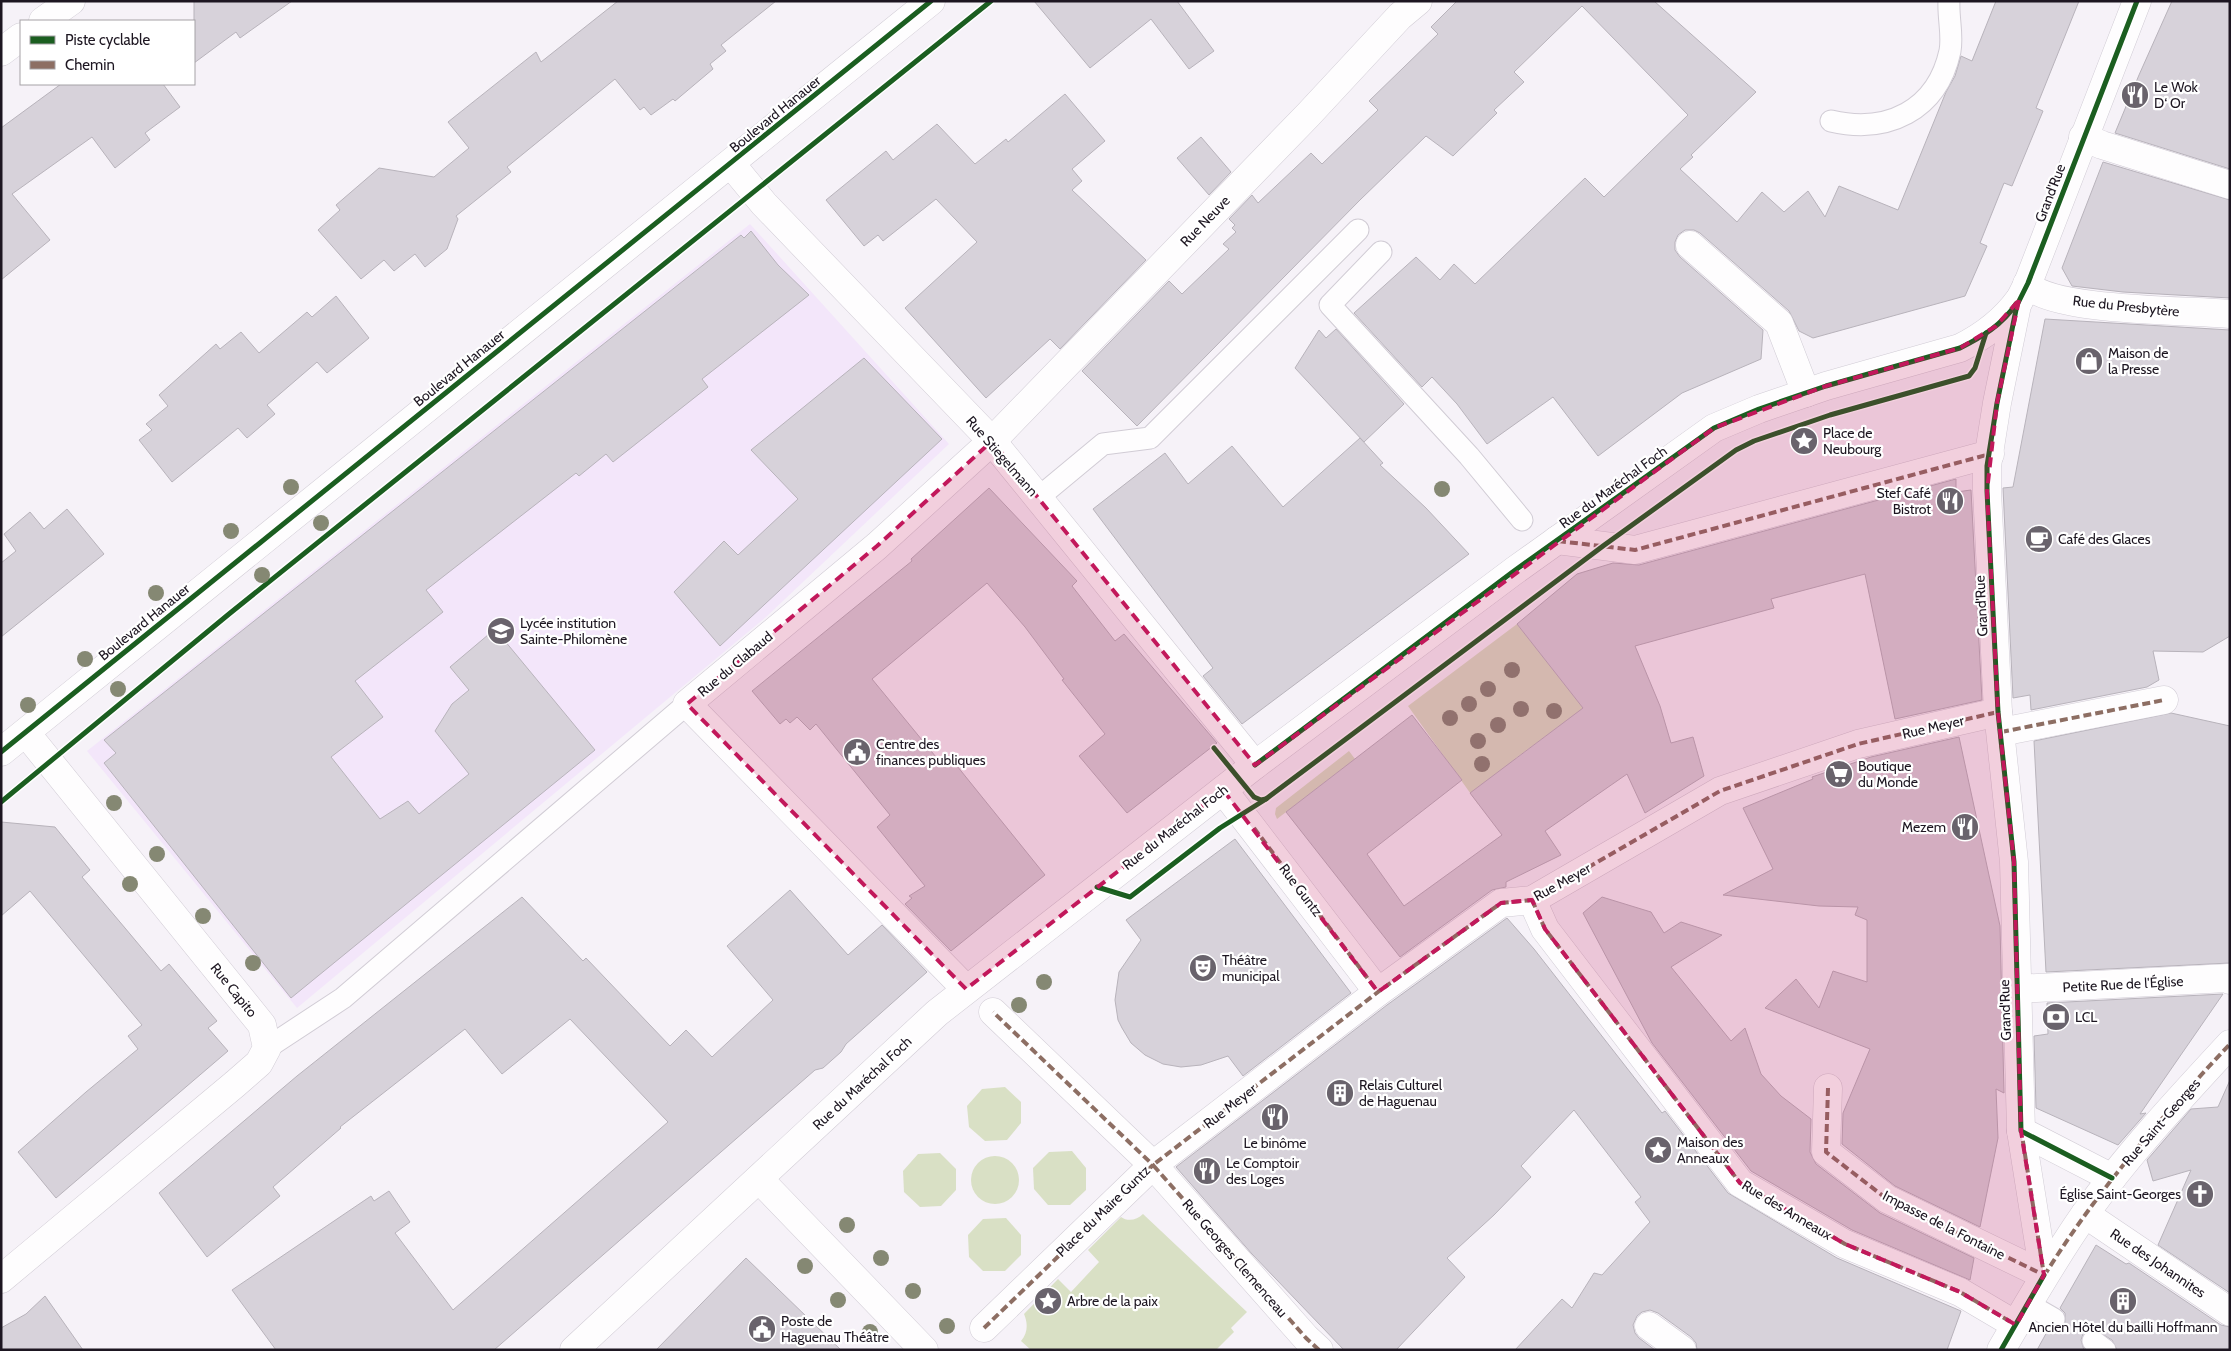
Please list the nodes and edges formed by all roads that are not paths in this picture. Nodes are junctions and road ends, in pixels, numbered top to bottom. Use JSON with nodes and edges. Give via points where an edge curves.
{"nodes":[{"id":1,"x":71,"y":1,"type":"edge"},
{"id":2,"x":931,"y":1,"type":"edge"},
{"id":3,"x":1948,"y":1,"type":"edge"},
{"id":4,"x":2137,"y":1,"type":"edge"},
{"id":5,"x":1402,"y":6,"type":"edge"},
{"id":6,"x":44,"y":20,"type":"edge"},
{"id":7,"x":20,"y":38,"type":"edge"},
{"id":8,"x":1,"y":52,"type":"edge"},
{"id":9,"x":1831,"y":121,"type":"dead end"},
{"id":10,"x":2083,"y":137,"type":"junction"},
{"id":11,"x":731,"y":164,"type":"junction"},
{"id":12,"x":2230,"y":185,"type":"edge"},
{"id":13,"x":1358,"y":230,"type":"dead end"},
{"id":14,"x":1690,"y":245,"type":"dead end"},
{"id":15,"x":1382,"y":252,"type":"dead end"},
{"id":16,"x":2023,"y":292,"type":"junction"},
{"id":17,"x":2230,"y":314,"type":"edge"},
{"id":18,"x":1806,"y":393,"type":"junction"},
{"id":19,"x":992,"y":441,"type":"junction"},
{"id":20,"x":1990,"y":454,"type":"junction"},
{"id":21,"x":1038,"y":498,"type":"junction"},
{"id":22,"x":1522,"y":520,"type":"dead end"},
{"id":23,"x":1557,"y":540,"type":"junction"},
{"id":24,"x":2164,"y":700,"type":"dead end"},
{"id":25,"x":688,"y":704,"type":"junction"},
{"id":26,"x":1999,"y":722,"type":"junction"},
{"id":27,"x":26,"y":733,"type":"junction"},
{"id":28,"x":1,"y":752,"type":"edge"},
{"id":29,"x":1256,"y":764,"type":"junction"},
{"id":30,"x":1223,"y":790,"type":"junction"},
{"id":31,"x":1532,"y":900,"type":"junction"},
{"id":32,"x":2230,"y":980,"type":"edge"},
{"id":33,"x":966,"y":989,"type":"junction"},
{"id":34,"x":2016,"y":989,"type":"junction"},
{"id":35,"x":1378,"y":992,"type":"junction"},
{"id":36,"x":993,"y":1012,"type":"dead end"},
{"id":37,"x":2230,"y":1044,"type":"edge"},
{"id":38,"x":267,"y":1048,"type":"junction"},
{"id":39,"x":1828,"y":1088,"type":"dead end"},
{"id":40,"x":2021,"y":1130,"type":"junction"},
{"id":41,"x":1153,"y":1164,"type":"junction"},
{"id":42,"x":2112,"y":1178,"type":"junction"},
{"id":43,"x":759,"y":1179,"type":"junction"},
{"id":44,"x":2085,"y":1214,"type":"junction"},
{"id":45,"x":2044,"y":1275,"type":"junction"},
{"id":46,"x":1,"y":1279,"type":"edge"},
{"id":47,"x":2230,"y":1312,"type":"edge"},
{"id":48,"x":2022,"y":1315,"type":"junction"},
{"id":49,"x":2054,"y":1320,"type":"dead end"},
{"id":50,"x":1649,"y":1326,"type":"dead end"},
{"id":51,"x":984,"y":1328,"type":"dead end"},
{"id":52,"x":574,"y":1350,"type":"edge"},
{"id":53,"x":924,"y":1350,"type":"edge"},
{"id":54,"x":1319,"y":1350,"type":"edge"},
{"id":55,"x":1682,"y":1350,"type":"edge"},
{"id":56,"x":2001,"y":1350,"type":"edge"}],
"edges":[{"from":1,"to":6,"type":"street"},
{"from":2,"to":11,"type":"street","name":"Boulevard Hanauer"},
{"from":3,"to":9,"type":"lane","via":[[1950,51],[1935,88],[1923,102],[1909,114],[1890,122],[1850,126]]},
{"from":4,"to":10,"type":"street","name":"Grand'Rue"},
{"from":5,"to":19,"type":"street","name":"Rue Neuve","via":[[1308,115]]},
{"from":7,"to":8,"type":"street"},
{"from":10,"to":12,"type":"street"},
{"from":10,"to":16,"type":"street","name":"Grand'Rue"},
{"from":11,"to":19,"type":"street","name":"Rue Stiegelmann","via":[[764,204]]},
{"from":11,"to":27,"type":"street","name":"Boulevard Hanauer"},
{"from":13,"to":21,"type":"lane","via":[[1150,438],[1104,444]]},
{"from":14,"to":18,"type":"street","via":[[1779,323]]},
{"from":15,"to":22,"type":"lane","via":[[1330,305],[1469,456]]},
{"from":16,"to":17,"type":"street","name":"Rue du Presbytère","via":[[2033,291],[2095,305]]},
{"from":16,"to":18,"type":"street","name":"Rue du Maréchal Foch","via":[[1996,326],[1960,348]]},
{"from":16,"to":20,"type":"street","name":"Grand'Rue"},
{"from":18,"to":23,"type":"street","name":"Rue du Maréchal Foch","via":[[1714,428]]},
{"from":19,"to":21,"type":"street","name":"Rue Stiegelmann"},
{"from":19,"to":25,"type":"street","name":"Rue du Clabaud","via":[[877,546]]},
{"from":20,"to":23,"type":"street","via":[[1634,550]]},
{"from":20,"to":26,"type":"street","name":"Grand'Rue","via":[[1987,491]]},
{"from":21,"to":29,"type":"street","name":"Rue Stiegelmann"},
{"from":23,"to":29,"type":"street","name":"Rue du Maréchal Foch"},
{"from":24,"to":26,"type":"street","name":"Rue Meyer"},
{"from":25,"to":33,"type":"street","name":"Rue du Clabaud"},
{"from":25,"to":38,"type":"lane","via":[[343,998]]},
{"from":26,"to":31,"type":"street","name":"Rue Meyer","via":[[1858,744],[1720,791]]},
{"from":26,"to":34,"type":"street","name":"Grand'Rue","via":[[2014,862]]},
{"from":27,"to":28,"type":"street","name":"Boulevard Hanauer"},
{"from":27,"to":38,"type":"street","name":"Rue Capito","via":[[262,1025]]},
{"from":29,"to":30,"type":"street","name":"Rue du Maréchal Foch"},
{"from":30,"to":33,"type":"street","name":"Rue du Maréchal Foch"},
{"from":30,"to":35,"type":"street","name":"Rue Guntz"},
{"from":31,"to":35,"type":"street","name":"Rue Meyer","via":[[1501,903]]},
{"from":31,"to":48,"type":"street","name":"Rue des Anneaux","via":[[1545,929],[1740,1183],[1845,1244]]},
{"from":32,"to":34,"type":"street","name":"Petite Rue de l'Église"},
{"from":33,"to":43,"type":"street","name":"Rue du Maréchal Foch"},
{"from":34,"to":40,"type":"street","name":"Grand'Rue"},
{"from":35,"to":41,"type":"street","name":"Rue Meyer"},
{"from":36,"to":41,"type":"street","name":"Place du Maire Guntz"},
{"from":37,"to":42,"type":"street","name":"Rue Saint-Georges"},
{"from":38,"to":46,"type":"street","via":[[259,1063],[235,1084]]},
{"from":39,"to":45,"type":"street","name":"Impasse de la Fontaine","via":[[1826,1152],[1887,1199]]},
{"from":40,"to":42,"type":"street"},
{"from":40,"to":45,"type":"street","name":"Grand'Rue"},
{"from":41,"to":51,"type":"street","name":"Place du Maire Guntz"},
{"from":41,"to":54,"type":"street","name":"Rue Georges Clemenceau"},
{"from":42,"to":44,"type":"street","name":"Rue Saint-Georges"},
{"from":43,"to":52,"type":"street","name":"Rue du Maréchal Foch"},
{"from":43,"to":53,"type":"street"},
{"from":44,"to":45,"type":"street","name":"Rue Saint-Georges"},
{"from":44,"to":47,"type":"street","name":"Rue des Johannites"},
{"from":45,"to":48,"type":"street"},
{"from":48,"to":49,"type":"lane"},
{"from":48,"to":56,"type":"street"},
{"from":50,"to":55,"type":"street"}]}
